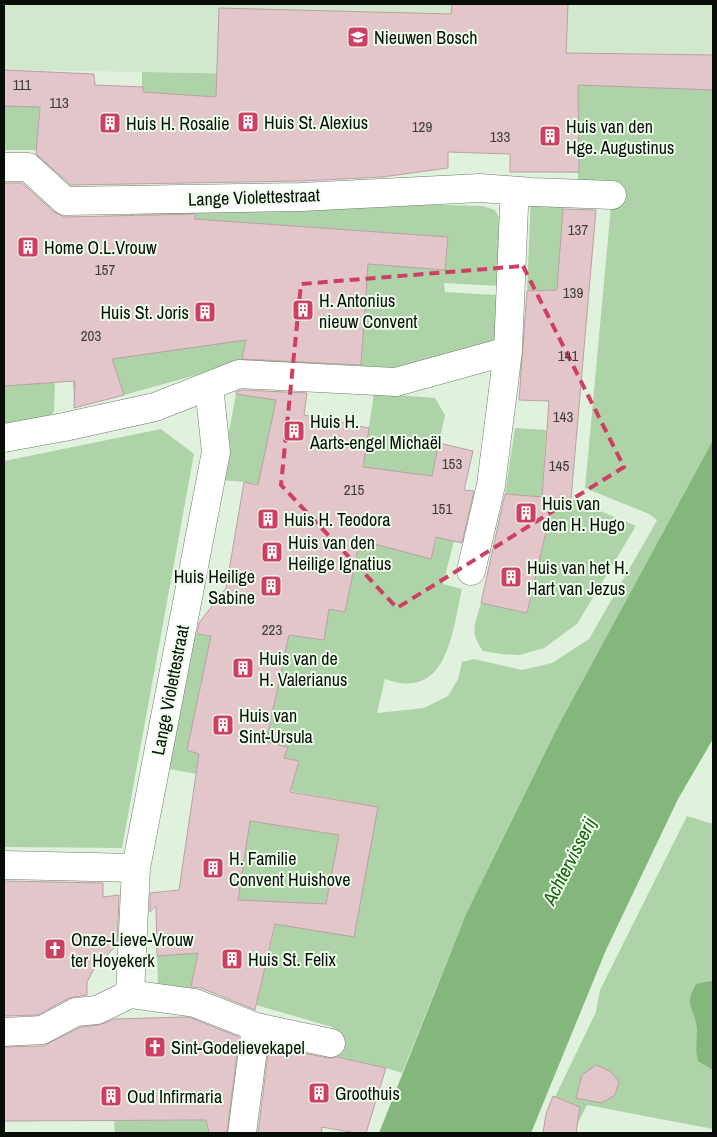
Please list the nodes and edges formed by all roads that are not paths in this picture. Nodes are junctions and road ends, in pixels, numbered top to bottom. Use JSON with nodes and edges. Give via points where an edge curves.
{"nodes":[{"id":1,"x":4,"y":167,"type":"edge"},
{"id":2,"x":516,"y":191,"type":"junction"},
{"id":3,"x":612,"y":195,"type":"dead end"},
{"id":4,"x":508,"y":351,"type":"junction"},
{"id":5,"x":209,"y":386,"type":"junction"},
{"id":6,"x":4,"y":438,"type":"edge"},
{"id":7,"x":471,"y":571,"type":"dead end"},
{"id":8,"x":4,"y":865,"type":"edge"},
{"id":9,"x":136,"y":868,"type":"junction"},
{"id":10,"x":130,"y":994,"type":"junction"},
{"id":11,"x":256,"y":1027,"type":"junction"},
{"id":12,"x":4,"y":1032,"type":"edge"},
{"id":13,"x":330,"y":1043,"type":"dead end"},
{"id":14,"x":242,"y":1133,"type":"edge"}],
"edges":[{"from":1,"to":2,"type":"street","name":"Lange Violettestraat","via":[[28,167],[65,201],[301,197],[455,188]]},
{"from":2,"to":3,"type":"street","name":"Lange Violettestraat"},
{"from":2,"to":4,"type":"street"},
{"from":4,"to":5,"type":"street","via":[[396,382],[239,374]]},
{"from":4,"to":7,"type":"street","via":[[491,485]]},
{"from":5,"to":6,"type":"street","via":[[155,407]]},
{"from":5,"to":9,"type":"street","name":"Lange Violettestraat","via":[[216,452]]},
{"from":8,"to":9,"type":"street"},
{"from":9,"to":10,"type":"street","name":"Lange Violettestraat"},
{"from":10,"to":11,"type":"street","via":[[195,1003]]},
{"from":10,"to":12,"type":"street","via":[[97,1010],[76,1012],[42,1030]]},
{"from":11,"to":13,"type":"street"},
{"from":11,"to":14,"type":"street"}]}
